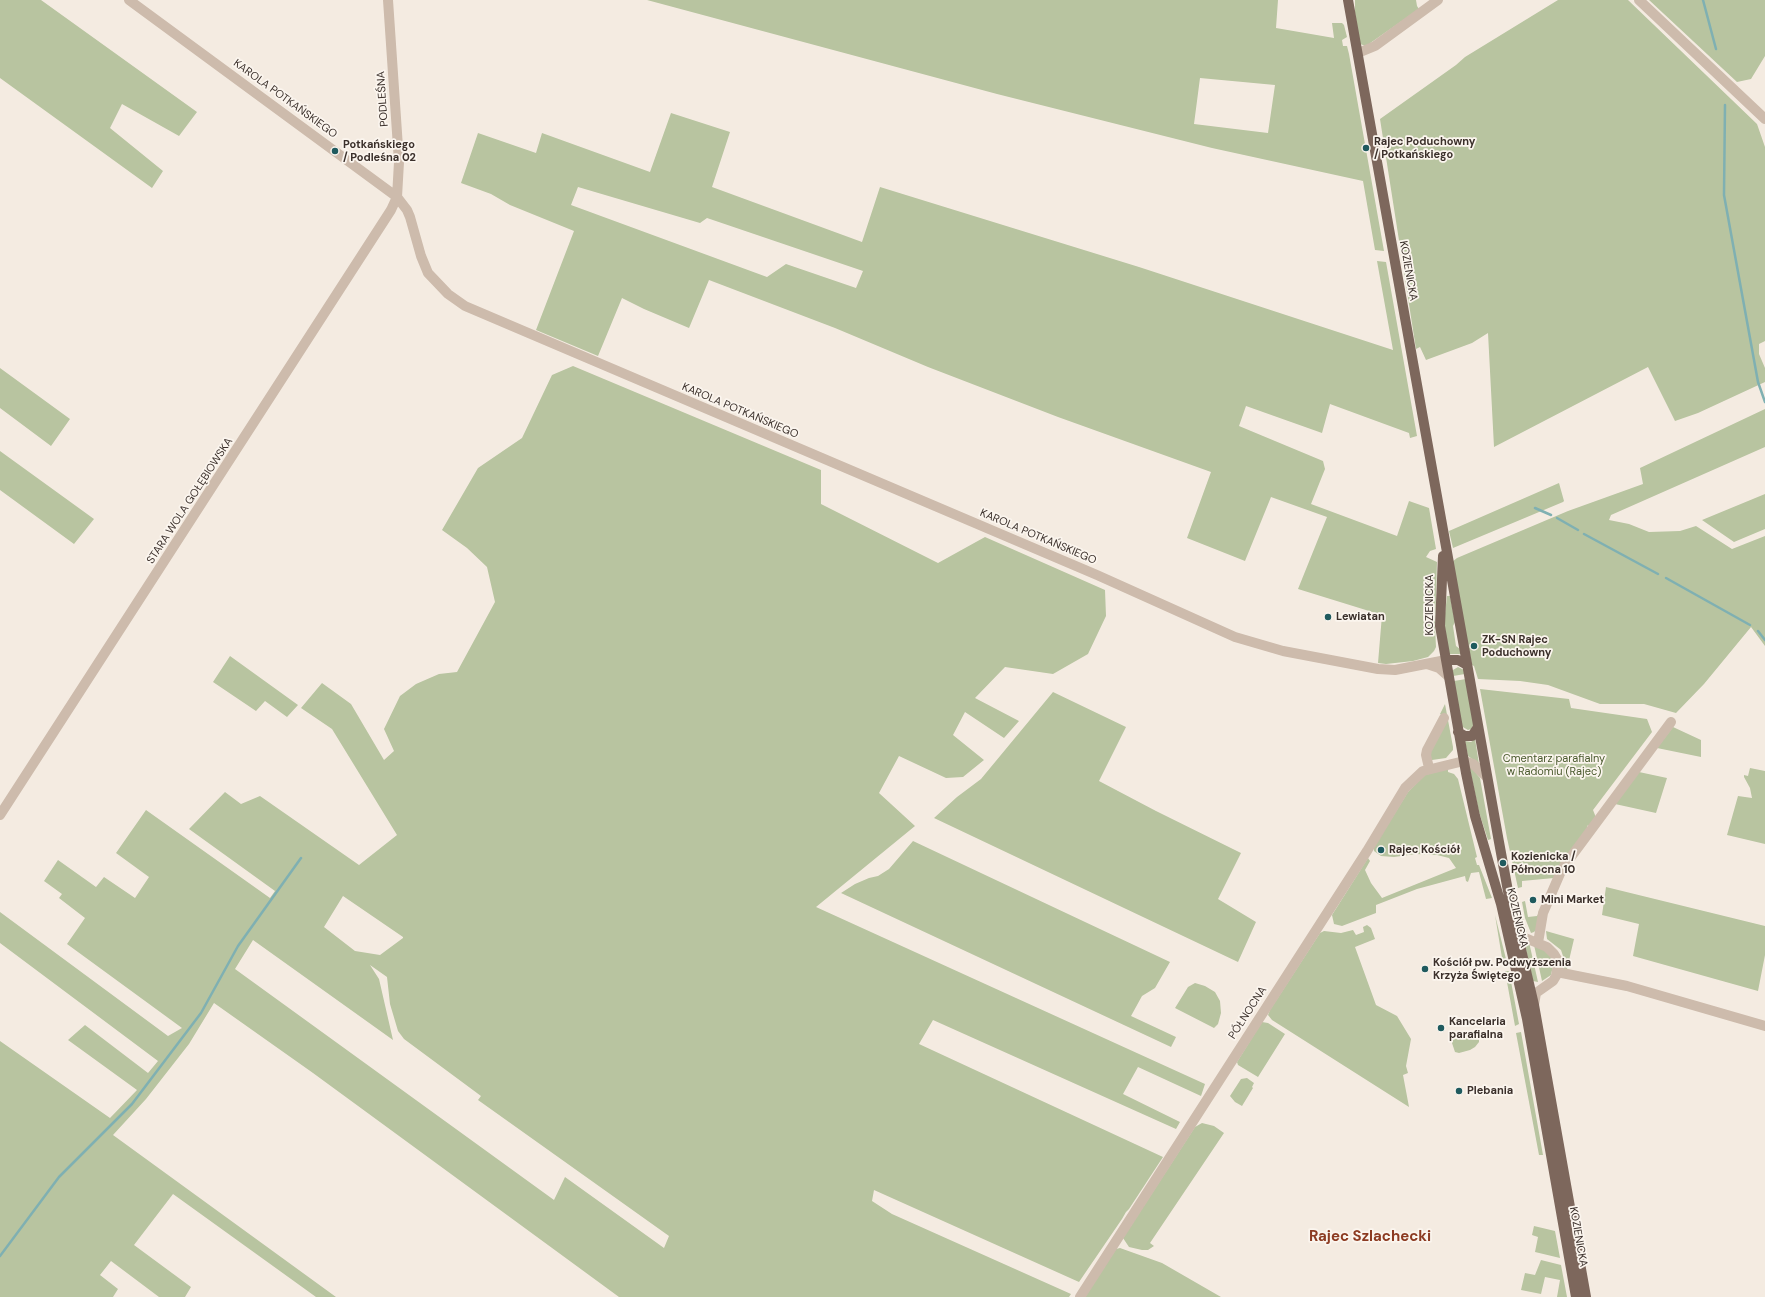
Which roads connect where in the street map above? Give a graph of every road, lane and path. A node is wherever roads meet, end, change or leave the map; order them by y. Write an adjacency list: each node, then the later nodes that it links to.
1 (129, 0): 8 (street, KAROLA POTKAŃSKIEGO)
2 (388, 0): 8 (street, PODLEŚNA)
3 (1348, 0): 6 (main road, KOZIENICKA)
4 (1438, 0): 6 (street)
5 (1639, 0): 7 (street)
6 (1358, 53): 9 (main road, KOZIENICKA)
7 (1765, 119)
8 (397, 197): 12 (street, KAROLA POTKAŃSKIEGO); 24 (street, STARA WOLA GOŁĘBIOWSKA)
9 (1445, 546): 10 (main road, KOZIENICKA); 13 (main road, KOZIENICKA)
10 (1446, 660): 11 (main road); 12 (street, KAROLA POTKAŃSKIEGO); 14 (main road, KOZIENICKA)
11 (1458, 660): 13 (main road); 14 (main road)
12 (1424, 664): 14 (street)
13 (1468, 666): 17 (main road, KOZIENICKA)
14 (1448, 676): 18 (main road, KOZIENICKA)
15 (1444, 718): 21 (street)
16 (1671, 722): 26 (street)
17 (1478, 727): 18 (main road); 23 (main road, KOZIENICKA)
18 (1458, 732): 19 (main road, KOZIENICKA)
19 (1464, 761): 20 (street, PÓŁNOCNA); 22 (main road, KOZIENICKA); 23 (street)
20 (1452, 763): 21 (street, PÓŁNOCNA); 22 (street)
21 (1429, 768): 33 (street, PÓŁNOCNA)
22 (1466, 773): 28 (main road, KOZIENICKA)
23 (1487, 777): 25 (main road, KOZIENICKA)
24 (0, 815)
25 (1518, 935): 26 (street); 29 (main road, KOZIENICKA)
26 (1538, 943): 27 (street)
27 (1557, 972): 30 (street); 32 (street)
28 (1517, 974): 29 (street); 34 (main road, KOZIENICKA)
29 (1530, 985): 30 (street); 31 (main road, KOZIENICKA)
30 (1541, 988): 31 (street)
31 (1534, 1005): 35 (main road, KOZIENICKA)
32 (1765, 1026)
33 (1080, 1297)
34 (1576, 1297)
35 (1586, 1297)

